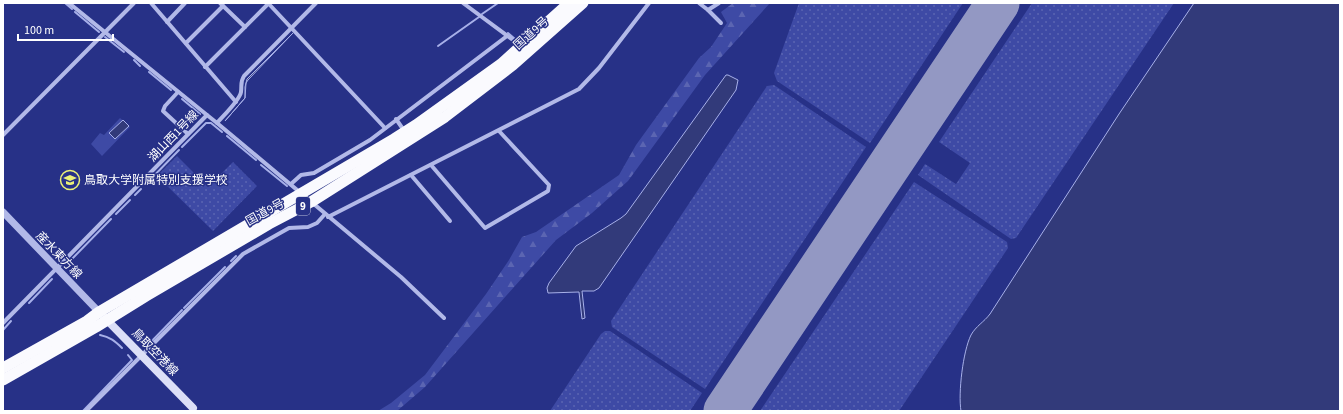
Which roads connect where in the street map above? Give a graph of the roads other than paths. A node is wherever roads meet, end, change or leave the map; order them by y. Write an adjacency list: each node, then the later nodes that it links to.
1 (69, 3): 19 (street)
2 (134, 3): 19 (street)
3 (151, 3): 15 (street)
4 (185, 3): 15 (street)
5 (269, 3): 17 (street); 18 (street)
6 (316, 3): 18 (street, 湖山西1号線)
7 (463, 3): 20 (street)
8 (569, 3): 22 (highway, 国道9号 / 9)
9 (583, 3): 38 (highway, 国道9号 / 9)
10 (650, 3): 30 (street)
11 (699, 3): 14 (street)
12 (718, 3): 14 (street)
13 (221, 4): 17 (street); 21 (street)
14 (708, 10): 16 (street)
15 (167, 22): 21 (street)
16 (721, 22)
17 (245, 27): 23 (street)
18 (292, 28): 25 (street, 湖山西1号線); 29 (street)
19 (104, 32): 24 (street); 33 (street)
20 (507, 36): 22 (street); 27 (street)
21 (186, 44): 23 (street)
22 (522, 47): 31 (highway, 国道9号 / 9)
23 (205, 67): 25 (street)
24 (178, 92): 26 (street); 32 (street)
25 (236, 102): 28 (street, 湖山西1号線)
26 (207, 115): 28 (street, 湖山西1号線); 32 (street, 湖山西1号線)
27 (396, 119): 29 (street); 31 (street)
28 (217, 123): 36 (street)
29 (385, 128): 36 (street)
30 (499, 131): 34 (street); 34 (street)
31 (406, 132): 37 (highway, 国道9号 / 9)
32 (188, 134): 42 (street, 湖山西1号線)
33 (3, 135)
34 (431, 165): 35 (street)
35 (411, 175): 40 (street); 41 (street)
36 (291, 184): 37 (street)
37 (302, 193): 38 (street); 43 (highway, 国道9号 / 9)
38 (311, 202): 40 (street); 43 (highway, 国道9号 / 9)
39 (3, 212): 42 (street, 産水東方線)
40 (326, 215): 44 (street); 46 (street)
41 (450, 221)
42 (57, 269): 43 (street, 産水東方線); 45 (street, 湖山西1号線)
43 (103, 316): 46 (main road, 鳥取空港線); 47 (highway, 国道9号 / 9); 48 (highway, 国道9号 / 9)
44 (444, 318)
45 (3, 323)
46 (141, 356): 49 (main road, 鳥取空港線); 50 (street)
47 (3, 368)
48 (3, 380)
49 (195, 410)
50 (86, 411)

